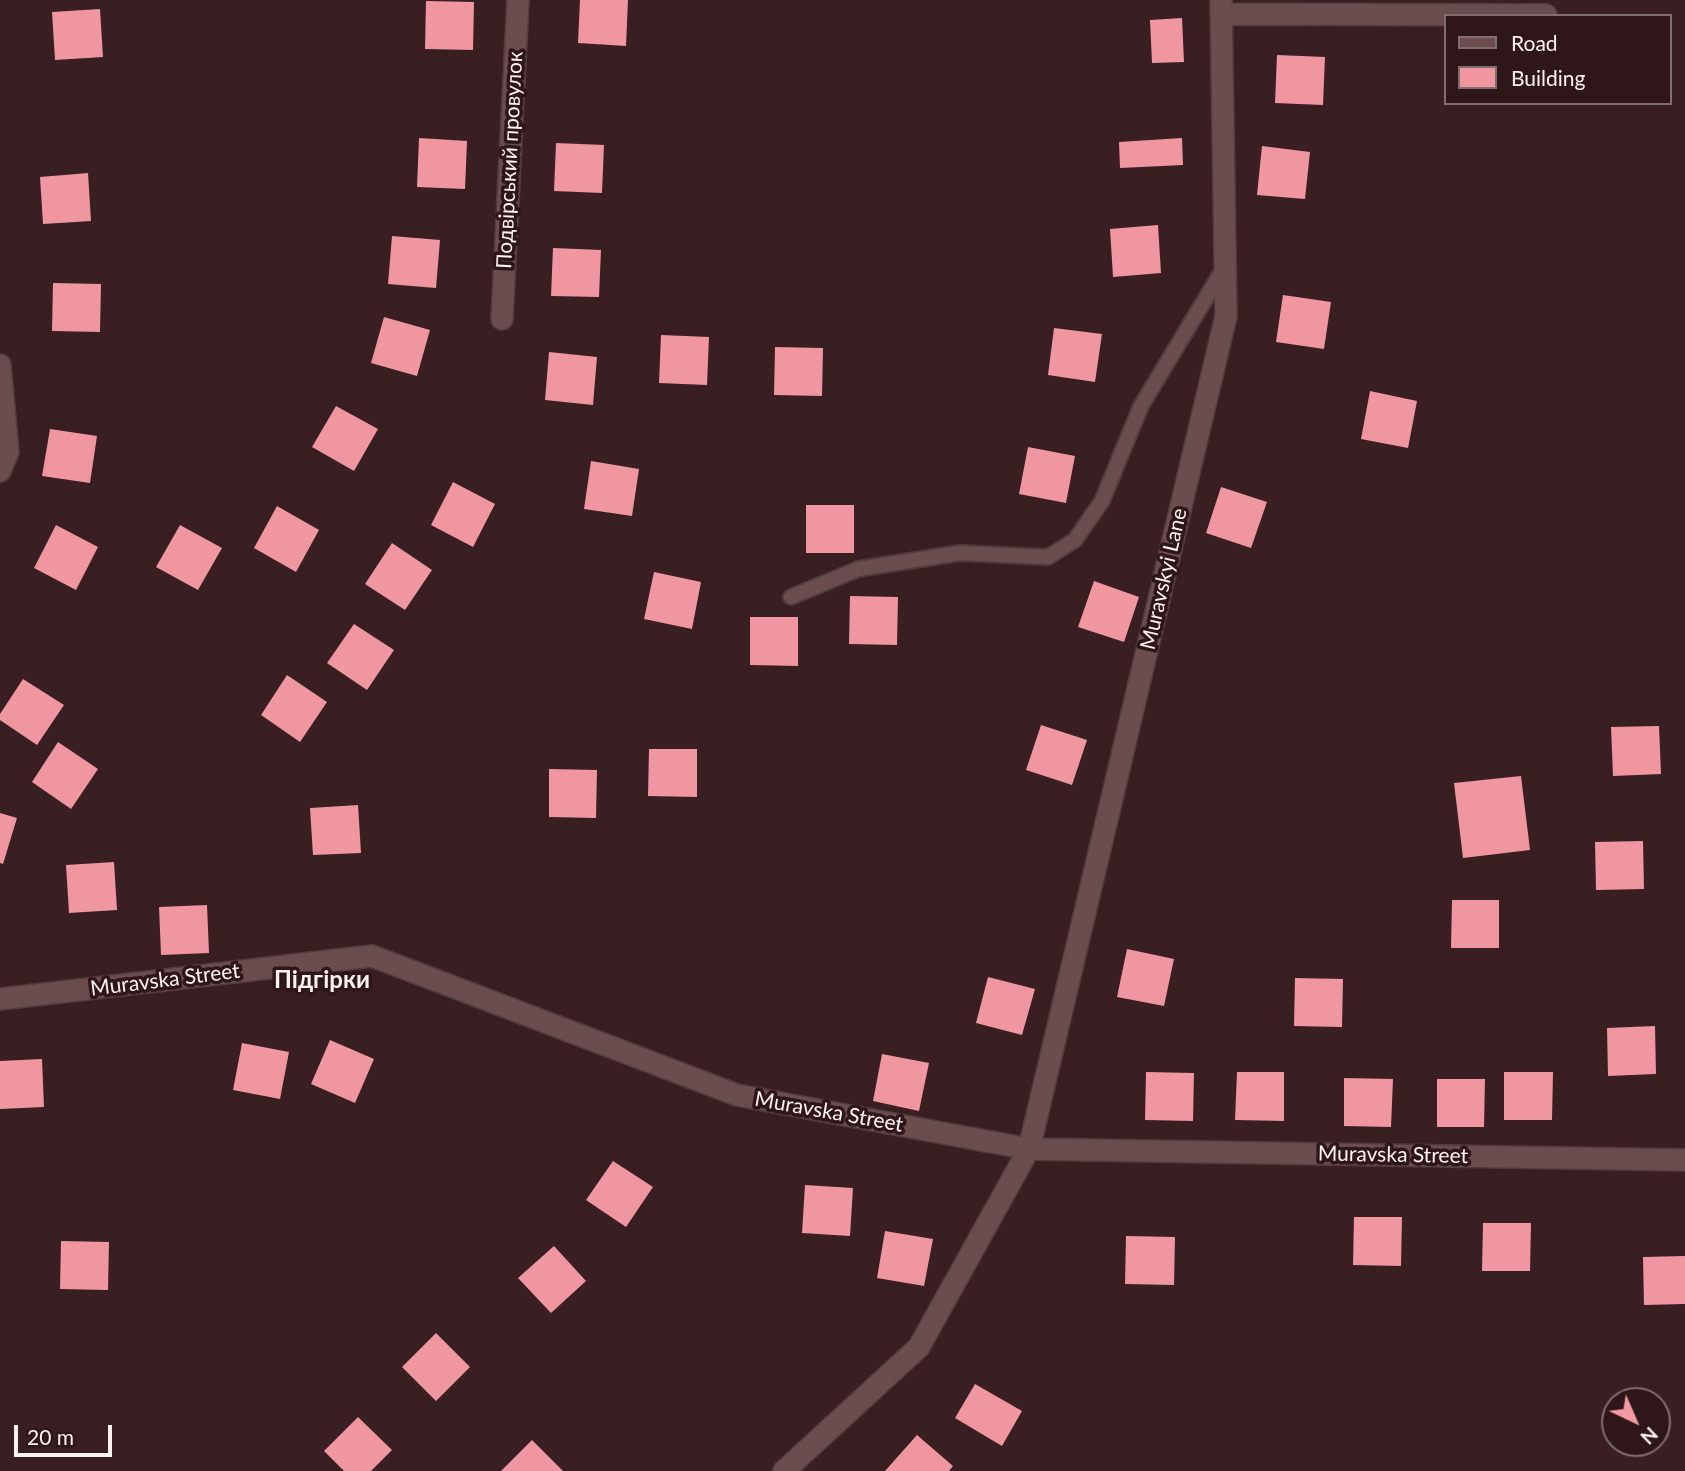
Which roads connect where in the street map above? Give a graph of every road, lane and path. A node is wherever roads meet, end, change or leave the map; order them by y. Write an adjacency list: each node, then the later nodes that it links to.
1 (518, 0): 5 (street, Подвірський провулок)
2 (1221, 7): 3 (street); 4 (street, Muravskyi Lane)
3 (1505, 14)
4 (1225, 267): 8 (lane); 10 (street, Muravskyi Lane)
5 (502, 319)
6 (0, 365): 7 (street)
7 (0, 471)
8 (791, 597)
9 (0, 999): 10 (street, Muravska Street)
10 (1030, 1149): 11 (street, Muravska Street); 12 (street, Muravskyi Lane)
11 (1685, 1160)
12 (784, 1471)

